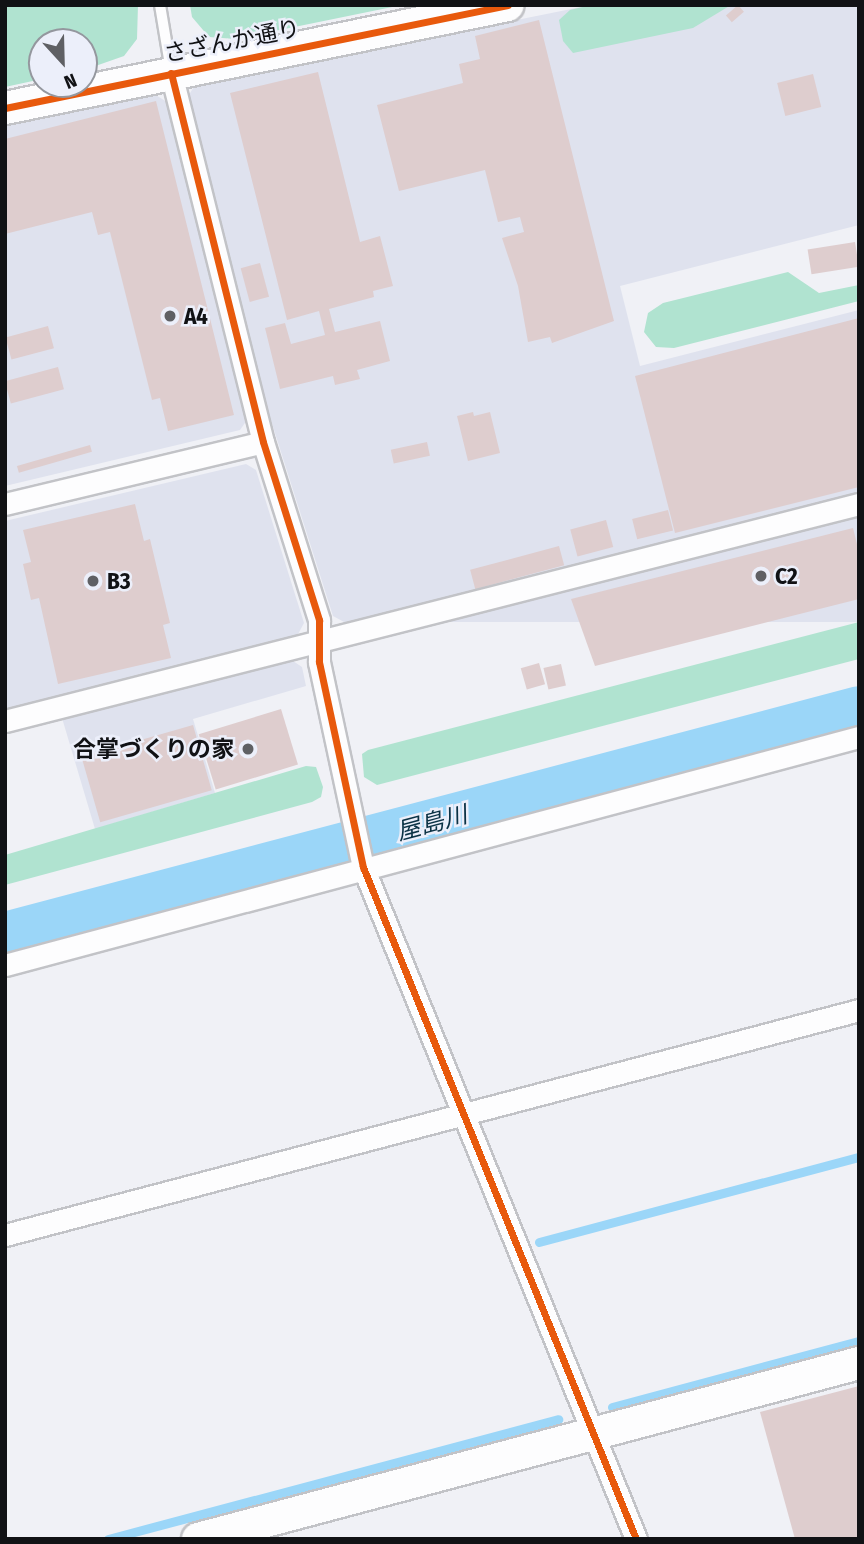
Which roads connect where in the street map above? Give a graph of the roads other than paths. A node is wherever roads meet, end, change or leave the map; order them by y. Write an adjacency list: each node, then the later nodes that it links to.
1 (160, 5): 3 (lane)
2 (508, 5): 3 (street, さざんか通り)
3 (171, 73): 4 (street, さざんか通り); 5 (street)
4 (5, 108)
5 (263, 442): 6 (street); 8 (street)
6 (5, 504)
7 (859, 504): 8 (street)
8 (318, 641): 9 (street); 11 (street)
9 (5, 721)
10 (859, 737): 11 (street)
11 (363, 864): 12 (street); 14 (street)
12 (5, 965)
13 (859, 1010): 14 (street)
14 (464, 1114): 15 (street); 17 (street)
15 (5, 1235)
16 (859, 1363): 17 (street)
17 (593, 1434): 18 (street); 19 (street)
18 (198, 1539)
19 (636, 1539)

